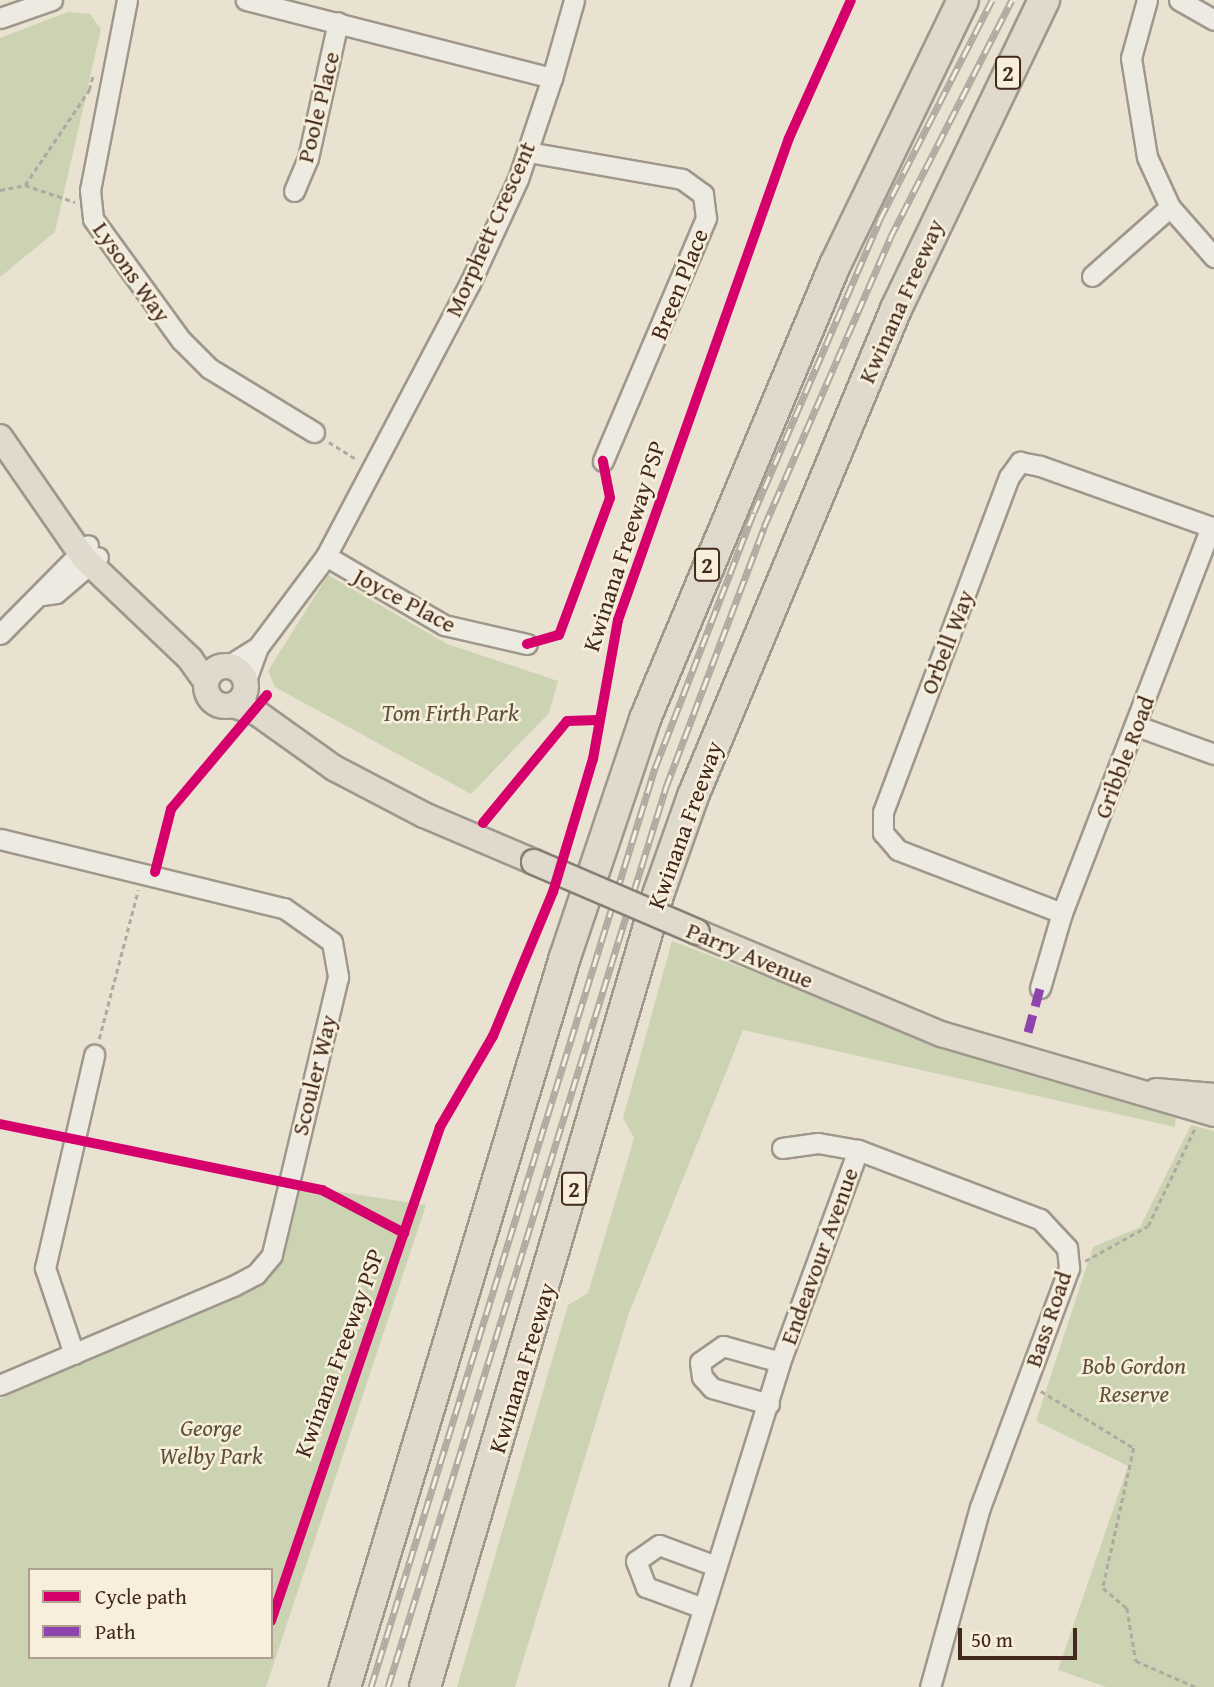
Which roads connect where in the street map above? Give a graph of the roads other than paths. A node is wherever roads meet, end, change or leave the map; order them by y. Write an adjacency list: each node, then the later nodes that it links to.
1 (52, 0): 9 (street)
2 (127, 0): 18 (street, Lysons Way)
3 (246, 0): 11 (street)
4 (574, 0): 12 (street, Morphett Crescent)
5 (963, 0): 42 (highway, 2)
6 (1044, 0): 43 (highway, Kwinana Freeway / 2)
7 (1147, 0): 15 (street)
8 (1179, 0): 10 (street)
9 (4, 11)
10 (1214, 20)
11 (338, 22): 12 (street); 14 (street, Poole Place)
12 (552, 78): 13 (street, Morphett Crescent)
13 (528, 152): 20 (street, Breen Place); 23 (street, Morphett Crescent)
14 (294, 191)
15 (1170, 207): 16 (street); 17 (street)
16 (1214, 257)
17 (1092, 276)
18 (314, 432)
19 (0, 437): 22 (main road)
20 (603, 461)
21 (1212, 527): 27 (street, Gribble Road); 30 (street, Orbell Way)
22 (89, 555): 24 (street); 26 (main road)
23 (326, 556): 25 (street, Joyce Place); 26 (street, Morphett Crescent)
24 (0, 634)
25 (527, 644)
26 (230, 681): 33 (main road, Parry Avenue, bridge)
27 (1137, 726): 28 (street); 30 (street, Gribble Road)
28 (1214, 754)
29 (0, 839): 36 (street, Scouler Way)
30 (1062, 912): 31 (street, Gribble Road)
31 (1040, 988)
32 (94, 1055): 36 (street)
33 (1208, 1107)
34 (782, 1148): 35 (street, Bass Road)
35 (858, 1150): 37 (street, Endeavour Avenue); 45 (street, Bass Road)
36 (74, 1354): 38 (street, Scouler Way)
37 (780, 1362): 39 (street, Endeavour Avenue); 39 (street, Endeavour Avenue)
38 (0, 1385)
39 (769, 1404): 40 (street, Endeavour Avenue)
40 (716, 1566): 41 (street, Endeavour Avenue); 41 (street)
41 (703, 1608): 44 (street, Endeavour Avenue)
42 (345, 1687)
43 (425, 1687)
44 (680, 1687)
45 (930, 1687)

